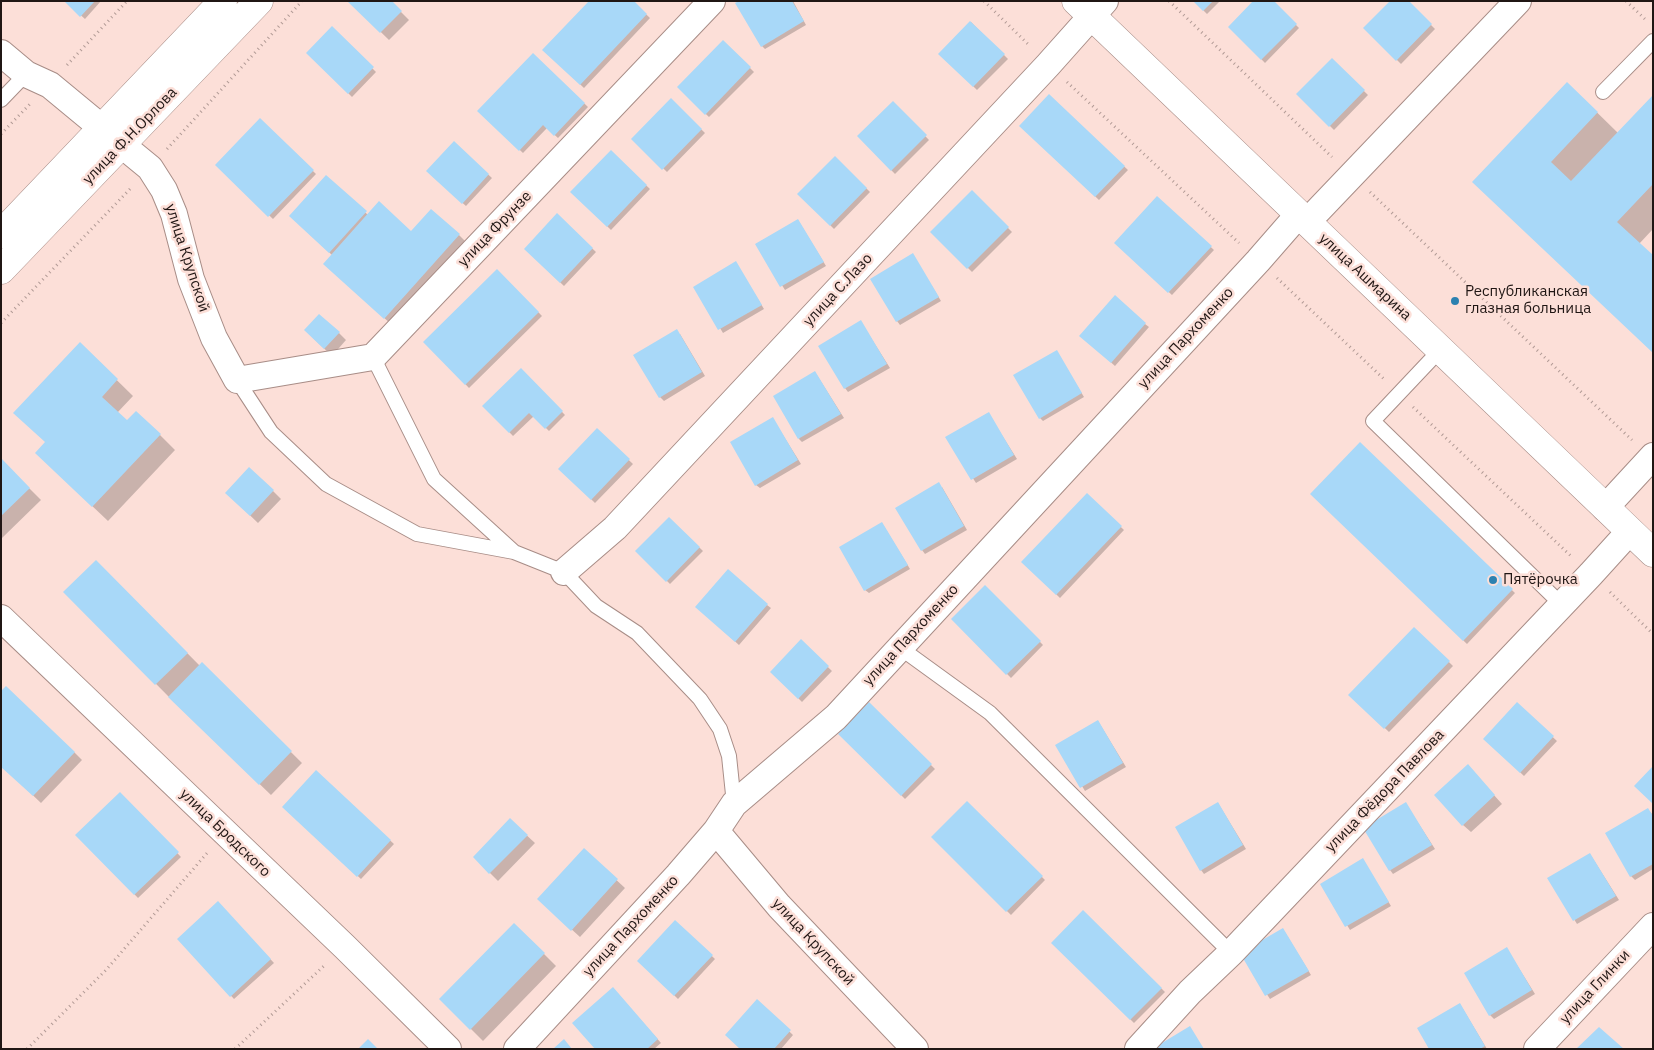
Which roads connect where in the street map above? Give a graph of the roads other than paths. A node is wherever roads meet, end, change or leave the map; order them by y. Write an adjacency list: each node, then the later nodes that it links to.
1 (223, 1): 11 (street, улица Ф.Н.Орлова)
2 (259, 1): 11 (street, улица Ф.Н.Орлова)
3 (712, 1): 16 (street, улица Фрунзе)
4 (1518, 1): 12 (street, улица Пархоменко)
5 (1091, 6): 12 (street, улица Ашмарина); 23 (street, улица С.Лазо)
6 (1653, 41): 9 (lane)
7 (1, 53): 8 (street, улица Крупской)
8 (26, 74): 10 (lane); 11 (street, улица Крупской)
9 (1603, 92)
10 (1, 100)
11 (112, 136): 13 (street, улица Ф.Н.Орлова); 14 (street, улица Ф.Н.Орлова); 17 (street, улица Крупской)
12 (1303, 218): 15 (street, улица Ашмарина); 26 (street, улица Пархоменко)
13 (1, 234)
14 (1, 270)
15 (1441, 350): 19 (street, улица Ашмарина); 24 (lane)
16 (373, 357): 17 (street); 21 (lane)
17 (237, 380): 21 (lane, улица Крупской)
18 (1652, 457): 19 (street)
19 (1605, 508): 20 (street, улица Ашмарина)
20 (1630, 531): 22 (street, улица Ашмарина); 24 (street, улица Фёдора Павлова)
21 (514, 552): 23 (lane, улица Крупской)
22 (1653, 553)
23 (564, 572): 27 (lane, улица Крупской)
24 (1562, 605): 30 (street, улица Фёдора Павлова)
25 (1, 618): 31 (street, улица Бродского)
26 (899, 647): 27 (street, улица Пархоменко); 30 (lane)
27 (734, 804): 28 (street, улица Пархоменко)
28 (716, 831): 32 (street, улица Пархоменко); 33 (street, улица Крупской)
29 (1653, 926): 35 (street, улица Глинки)
30 (1232, 953): 34 (street, улица Фёдора Павлова)
31 (448, 1049)
32 (517, 1049)
33 (915, 1049)
34 (1138, 1049)
35 (1537, 1049)

